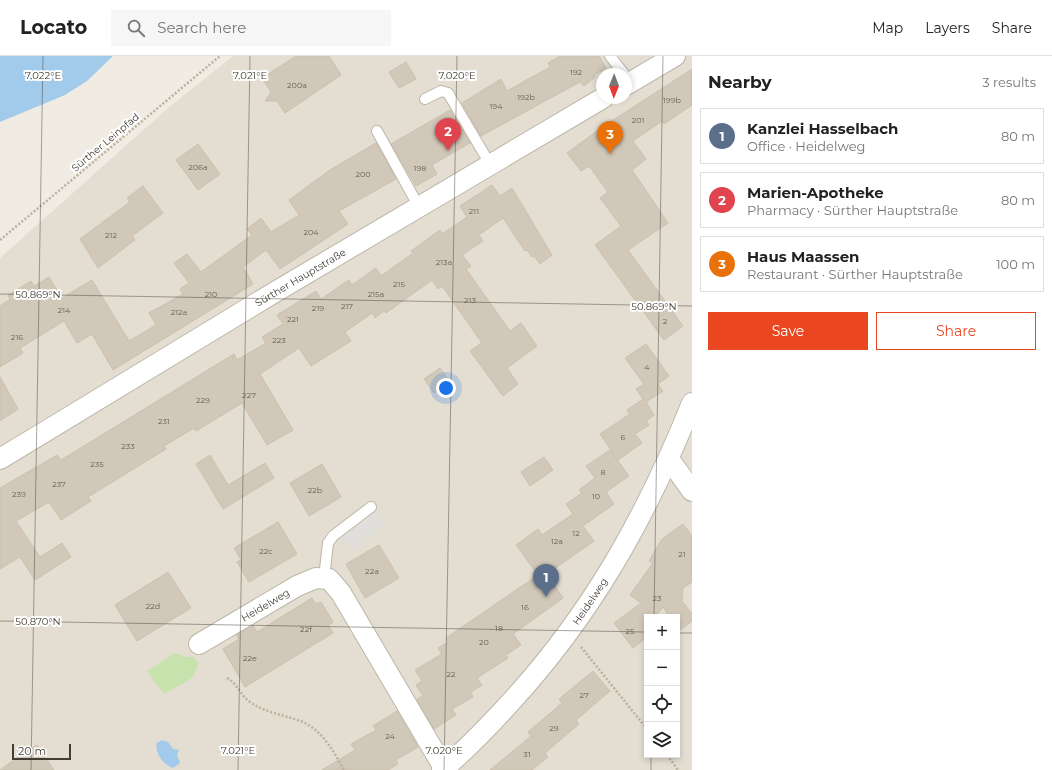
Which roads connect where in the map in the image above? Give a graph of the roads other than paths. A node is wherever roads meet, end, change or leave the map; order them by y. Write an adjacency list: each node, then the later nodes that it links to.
1 (610, 56): 3 (lane)
2 (675, 56): 4 (street)
3 (618, 68)
4 (632, 77)
5 (425, 99): 8 (lane)
6 (596, 102): 8 (street, Sürther Hauptstraße)
7 (377, 131): 9 (lane)
8 (490, 164): 9 (street, Sürther Hauptstraße)
9 (419, 207): 11 (street, Sürther Hauptstraße)
10 (692, 403): 12 (street, Heidelweg)
11 (0, 459)
12 (669, 459): 13 (street); 17 (street, Heidelweg)
13 (692, 491)
14 (371, 507): 15 (lane)
15 (324, 578): 16 (street, Heidelweg); 17 (street, Heidelweg)
16 (199, 644)
17 (443, 769)

